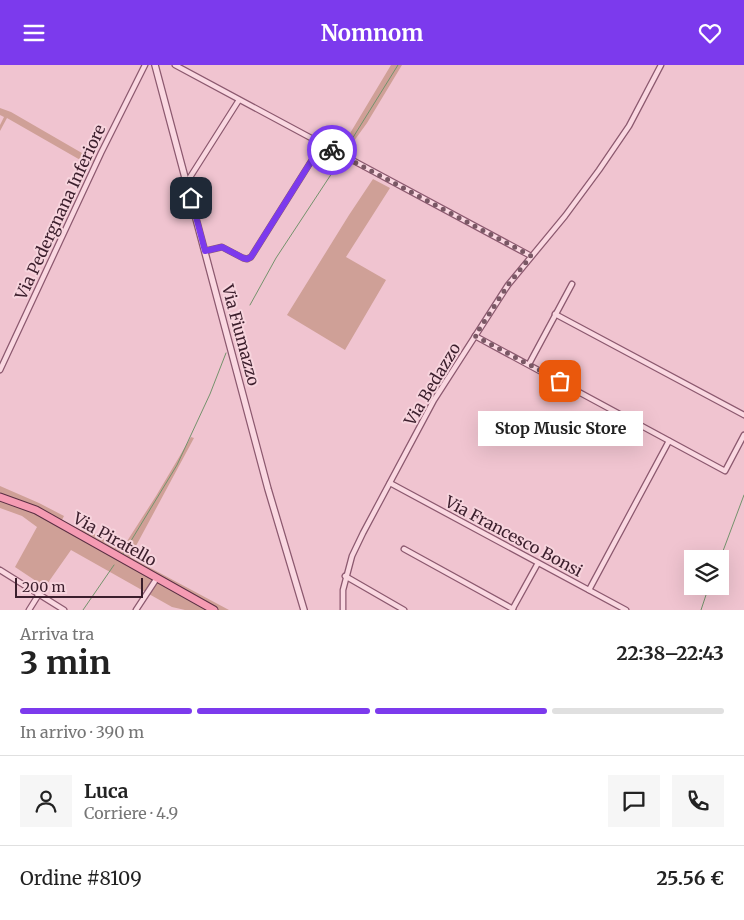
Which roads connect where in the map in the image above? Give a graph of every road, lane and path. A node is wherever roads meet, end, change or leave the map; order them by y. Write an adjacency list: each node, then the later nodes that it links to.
1 (145, 65): 14 (street, Via Pedergnana Inferiore)
2 (155, 65): 7 (street, Via Fiumazzo)
3 (175, 65): 5 (street)
4 (661, 65): 9 (street, Via Bedazzo)
5 (239, 100): 6 (street); 7 (street)
6 (322, 144): 8 (street); 9 (street)
7 (187, 182): 8 (street, Via Fiumazzo)
8 (205, 251): 32 (street, Via Fiumazzo)
9 (531, 256): 12 (street, Via Bedazzo)
10 (572, 284): 11 (street)
11 (555, 314): 13 (street); 15 (street)
12 (475, 336): 13 (street); 18 (street, Via Bedazzo)
13 (529, 364): 17 (street)
14 (0, 371)
15 (744, 415)
16 (744, 435): 17 (street)
17 (670, 441): 25 (street)
18 (390, 483): 21 (street, Via Francesco Bonsi); 23 (street, Via Bedazzo)
19 (0, 497): 24 (main road, Via Piratello)
20 (404, 549): 27 (street)
21 (538, 563): 25 (street, Via Francesco Bonsi); 27 (street)
22 (0, 569): 26 (street)
23 (345, 576): 33 (street, Via Bedazzo); 34 (street)
24 (158, 578): 30 (street); 31 (main road, Via Piratello)
25 (589, 590): 35 (street, Via Francesco Bonsi)
26 (38, 594): 28 (street); 29 (street)
27 (512, 609)
28 (29, 610)
29 (64, 610)
30 (136, 610)
31 (214, 610)
32 (304, 610)
33 (343, 610)
34 (404, 610)
35 (626, 610)

